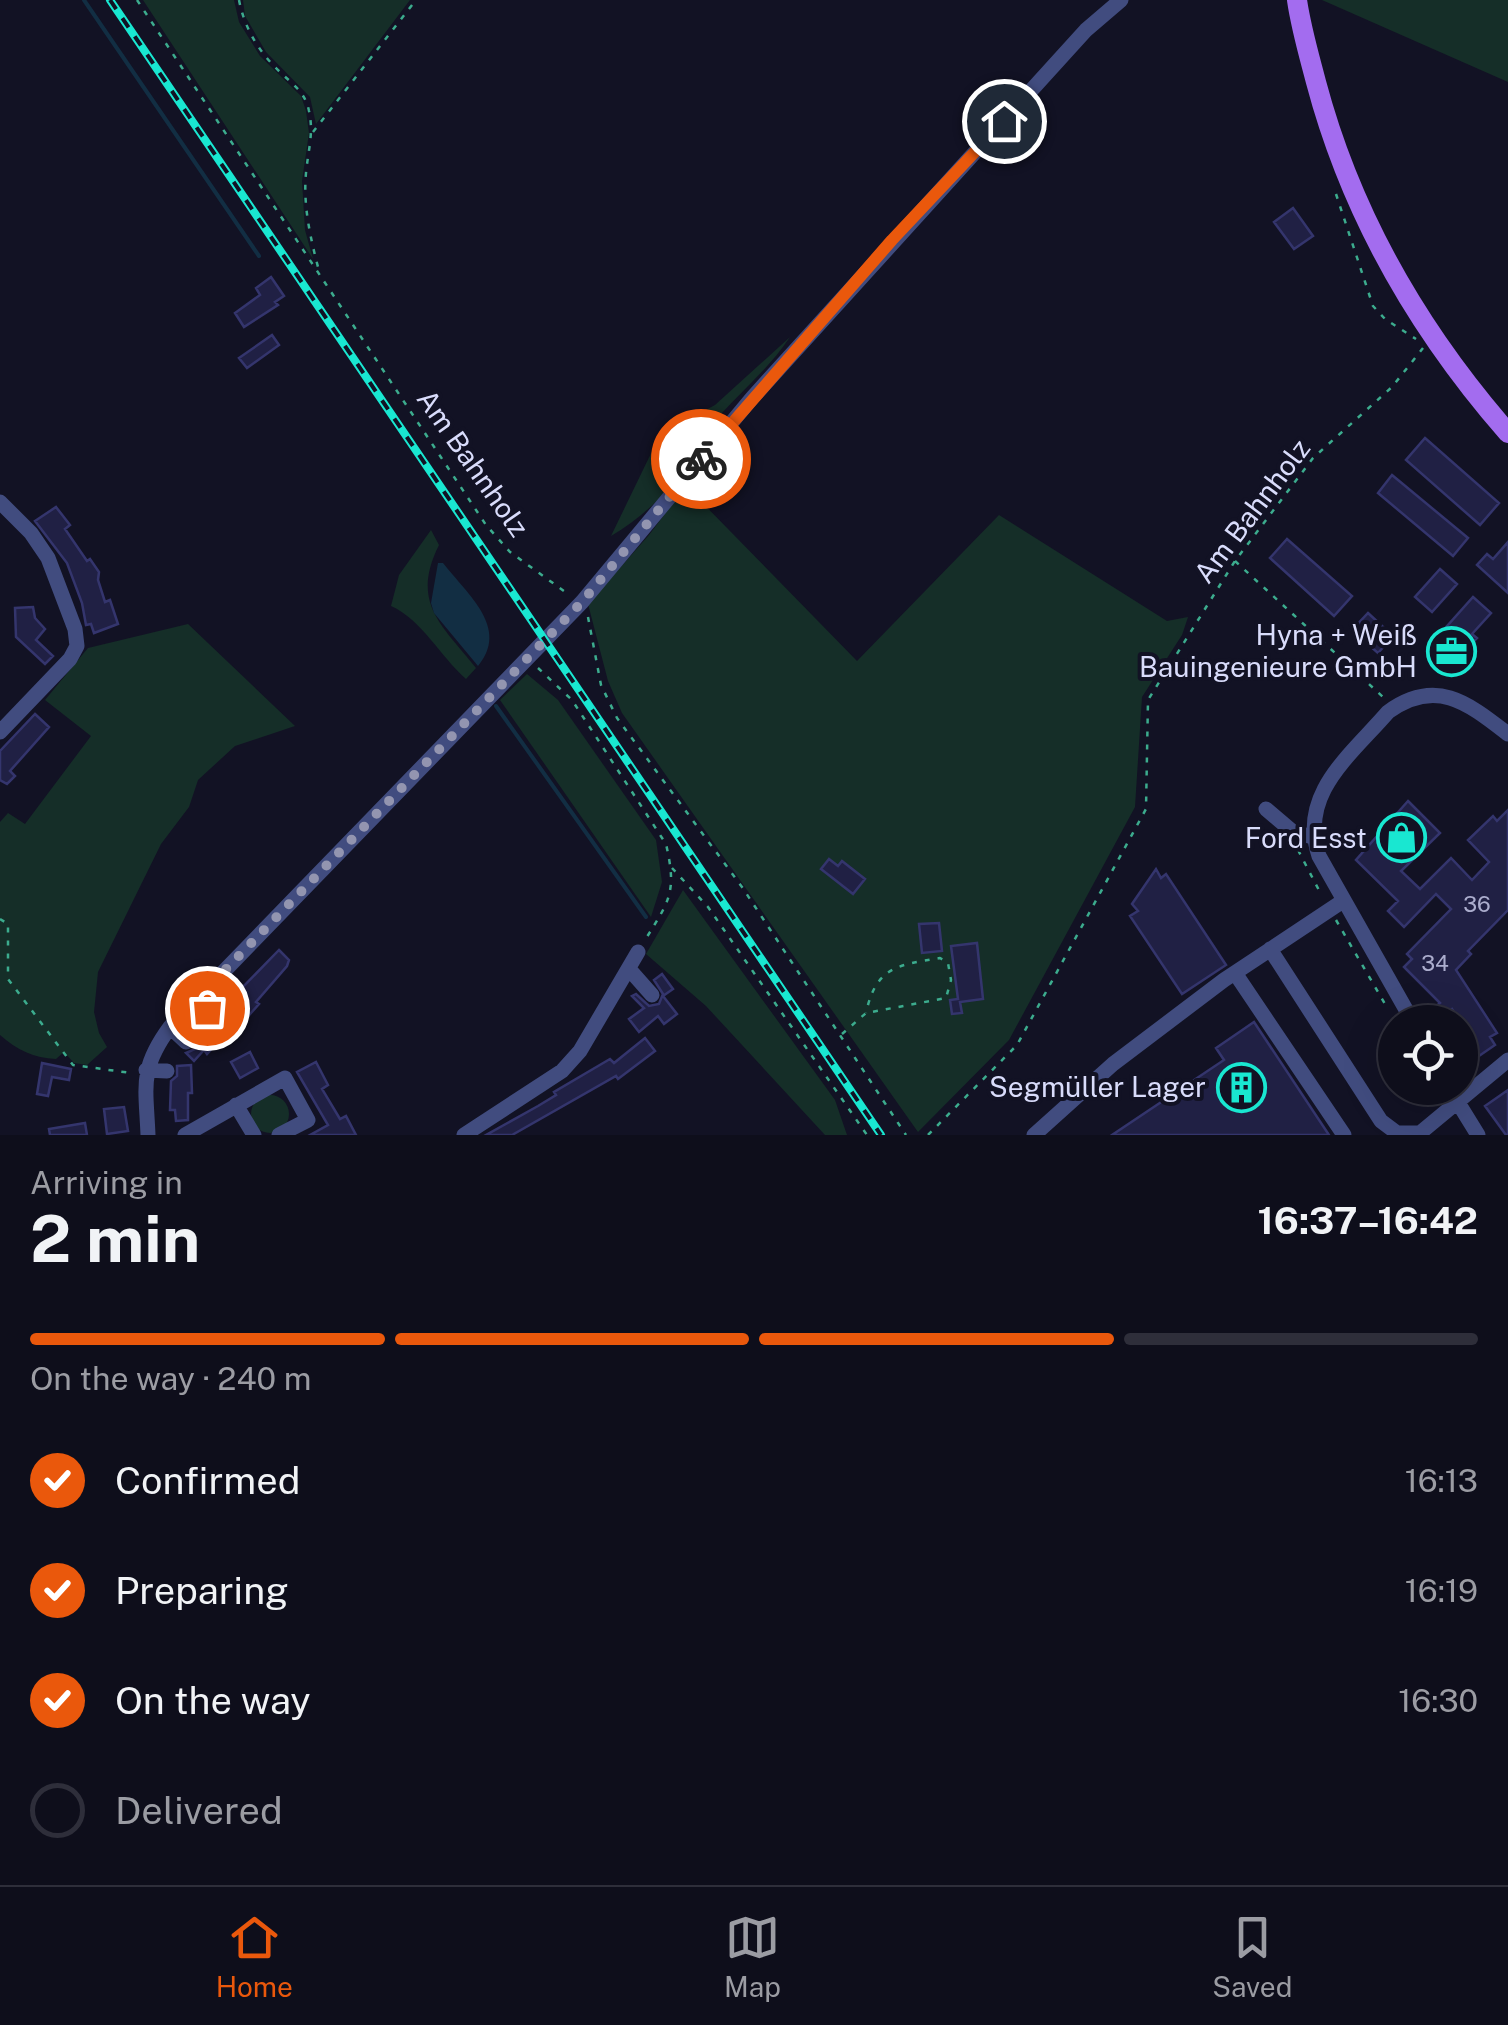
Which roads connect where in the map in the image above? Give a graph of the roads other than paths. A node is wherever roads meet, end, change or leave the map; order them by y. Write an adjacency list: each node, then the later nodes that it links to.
1 (1121, 0): 14 (street)
2 (1297, 0): 3 (main road)
3 (1508, 432)
4 (0, 502): 7 (street)
5 (1366, 707): 6 (street)
6 (1384, 716): 8 (street); 10 (street)
7 (0, 732)
8 (1508, 734)
9 (1266, 809): 10 (street)
10 (1313, 837): 11 (street)
11 (1336, 905): 12 (street); 20 (street)
12 (1270, 949): 16 (street); 29 (street)
13 (638, 952): 15 (street)
14 (228, 967): 17 (street); 19 (street)
15 (629, 969): 18 (street); 35 (street)
16 (1236, 973): 36 (street); 37 (street)
17 (242, 981)
18 (652, 994)
19 (198, 998): 21 (street); 22 (street)
20 (1402, 1005)
21 (211, 1012)
22 (170, 1028): 23 (street); 26 (street)
23 (186, 1042)
24 (1508, 1060): 27 (street)
25 (167, 1071): 26 (street)
26 (142, 1072): 31 (street)
27 (1478, 1086)
28 (236, 1105): 32 (street); 33 (street); 34 (street)
29 (1455, 1105)
30 (1459, 1105): 38 (street)
31 (148, 1135)
32 (186, 1135)
33 (254, 1135)
34 (279, 1135)
35 (464, 1135)
36 (1034, 1135)
37 (1344, 1135)
38 (1478, 1135)

